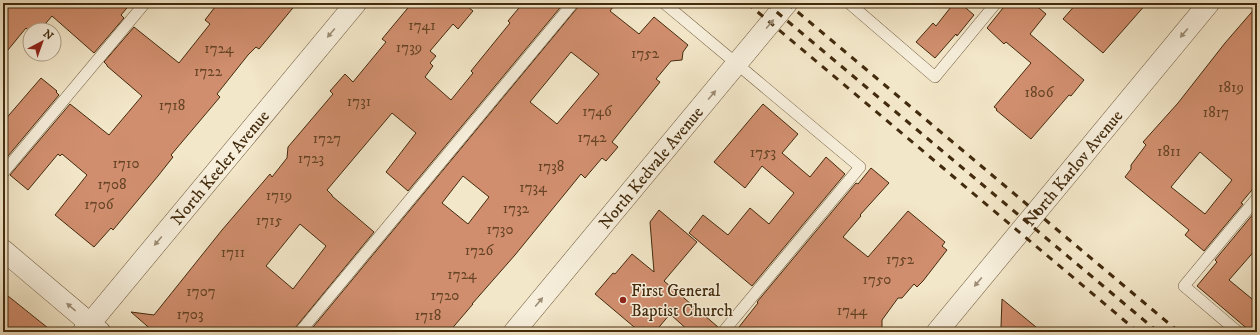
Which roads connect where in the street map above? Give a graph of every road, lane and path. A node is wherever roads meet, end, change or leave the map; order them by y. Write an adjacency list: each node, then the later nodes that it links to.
1 (145, 3): 10 (lane)
2 (356, 3): 13 (street, North Keeler Avenue, one-way to 13)
3 (573, 3): 14 (lane)
4 (664, 3): 9 (lane)
5 (787, 3): 9 (street, North Kedvale Avenue, one-way to 5)
6 (849, 3): 7 (lane)
7 (996, 3)
8 (1209, 3): 17 (street, North Karlov Avenue, one-way to 17)
9 (737, 64): 15 (street, North Kedvale Avenue, one-way to 9); 16 (lane)
10 (3, 173)
11 (1257, 198): 18 (lane)
12 (3, 250): 13 (street, one-way to 12)
13 (91, 329)
14 (300, 332)
15 (514, 332)
16 (723, 332)
17 (937, 332)
18 (1238, 332)

